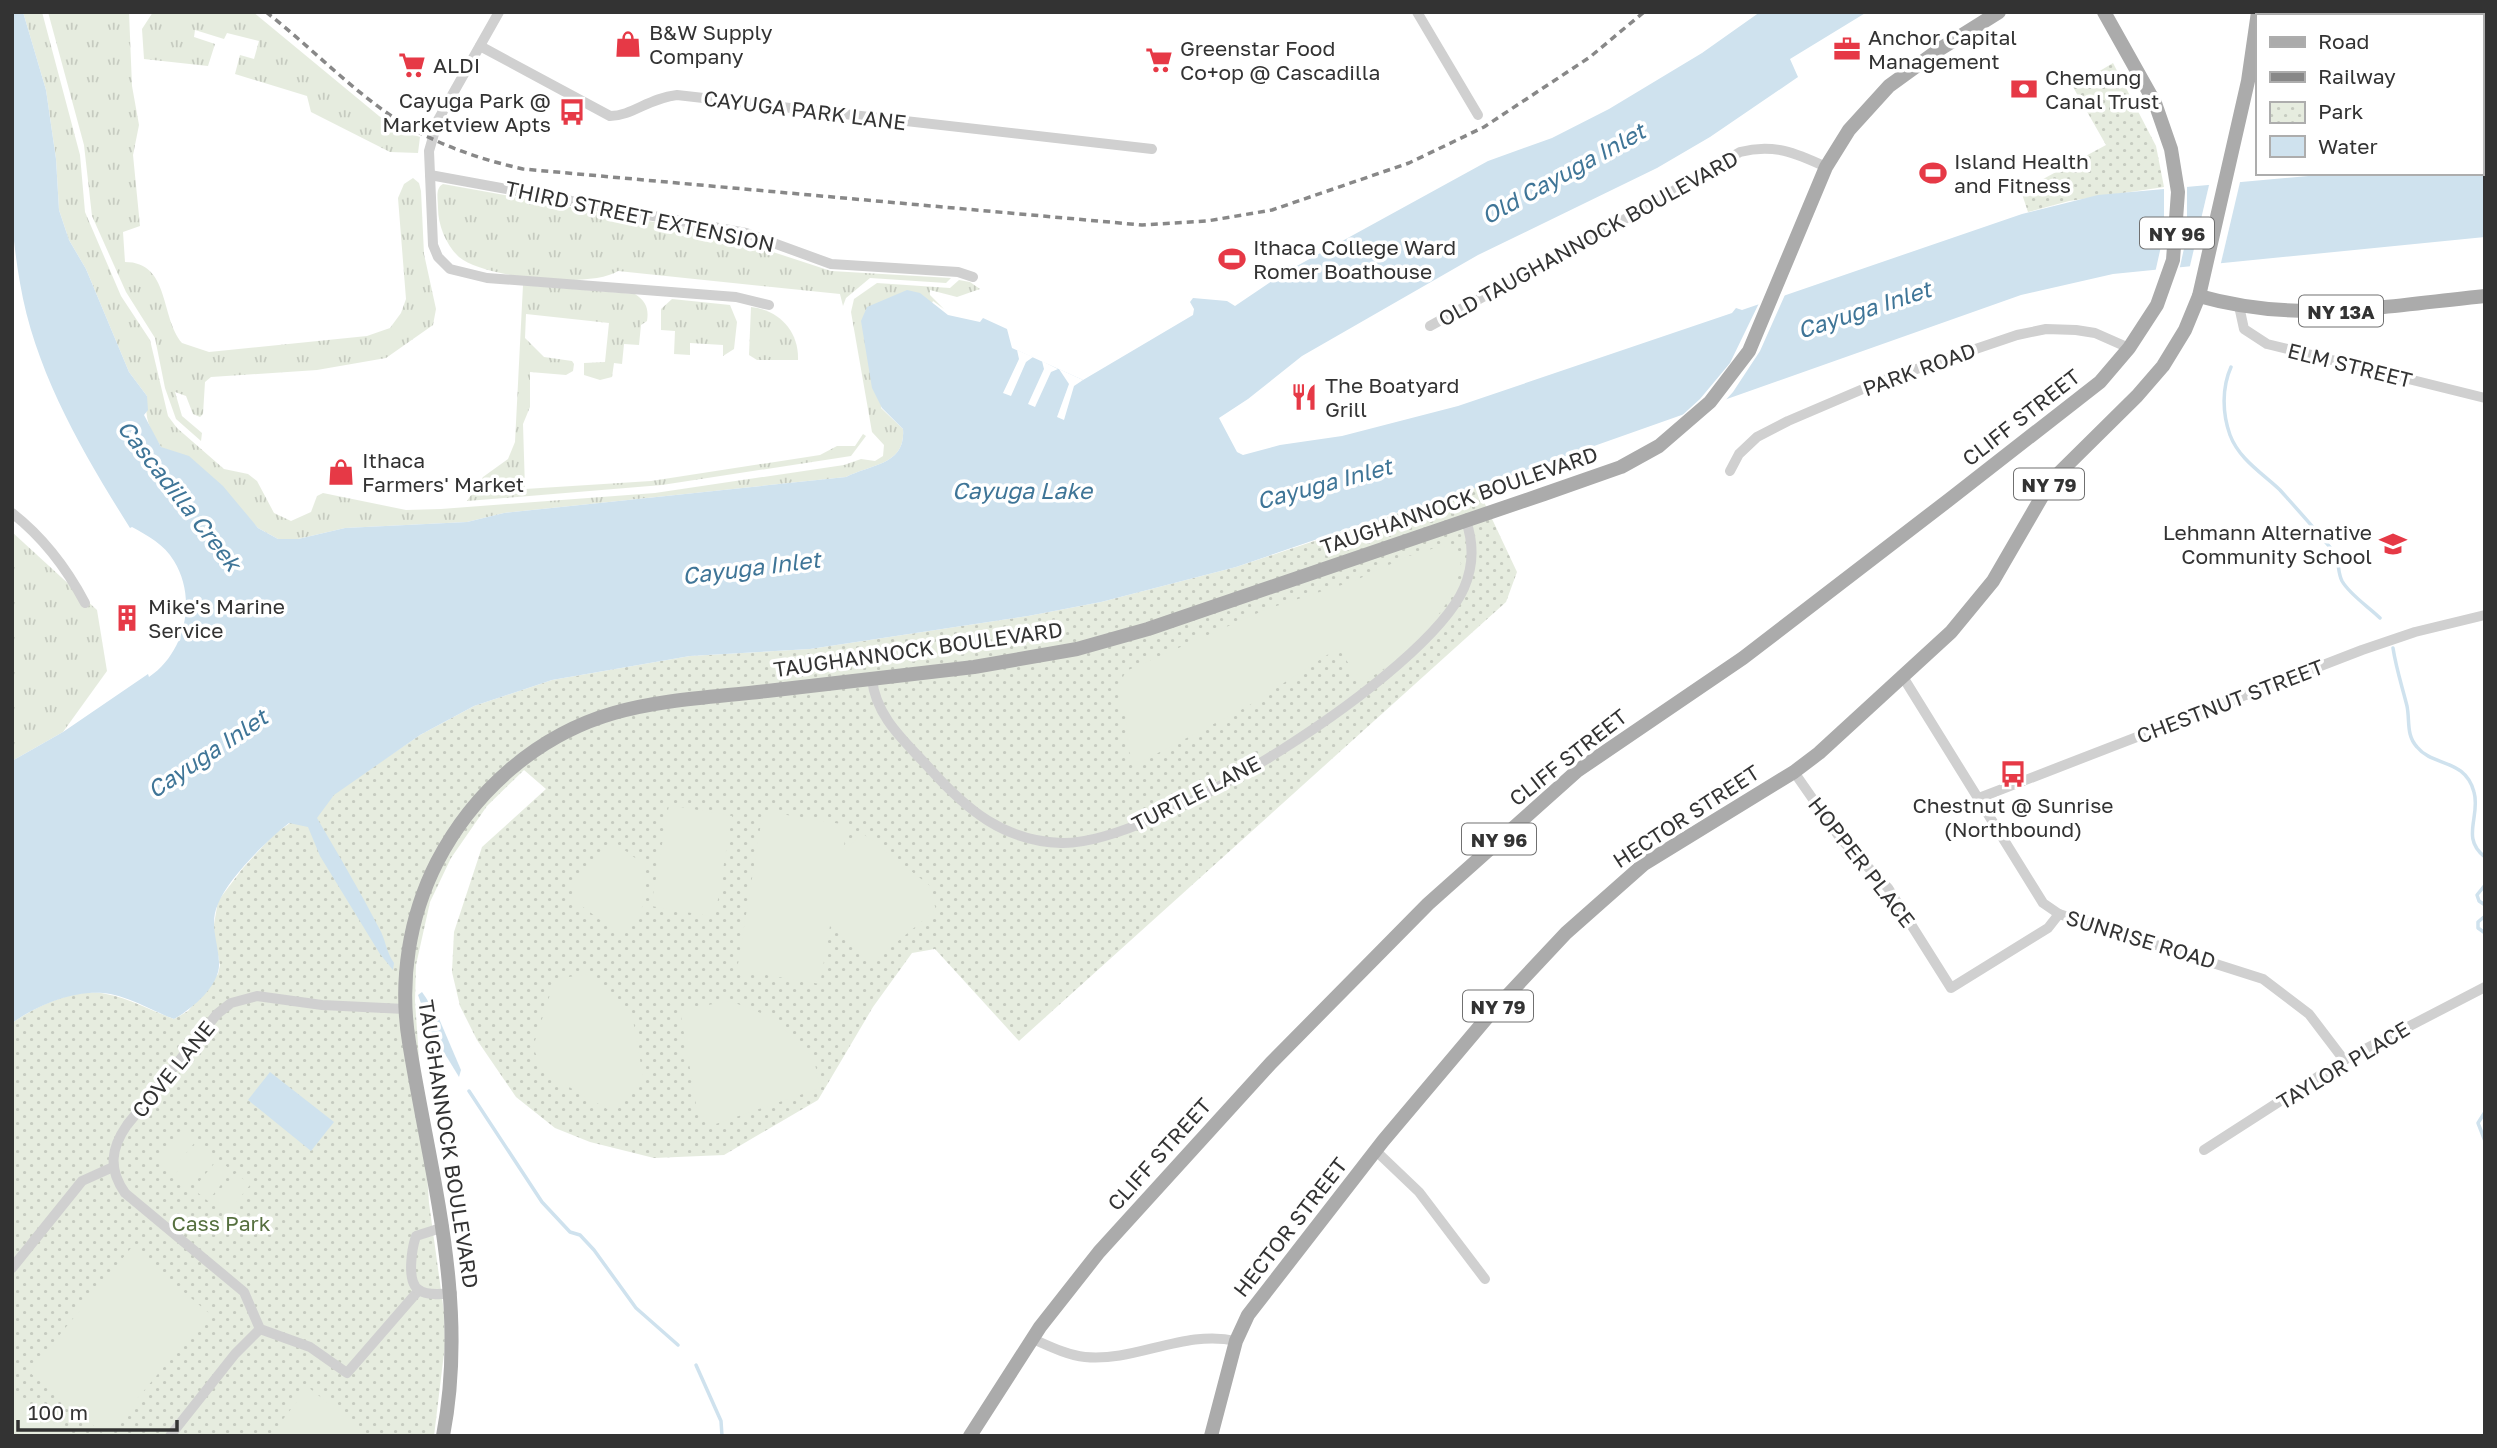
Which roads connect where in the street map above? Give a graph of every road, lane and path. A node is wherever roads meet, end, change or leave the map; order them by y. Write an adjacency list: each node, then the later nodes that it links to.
1 (499, 12): 6 (street)
2 (1417, 12): 7 (street)
3 (1999, 12): 9 (main road, TAUGHANNOCK BOULEVARD)
4 (2104, 12): 17 (main road, NY 96)
5 (2256, 26): 12 (main road, NY 79)
6 (480, 46): 8 (street, CAYUGA PARK LANE); 10 (street)
7 (1478, 115)
8 (1152, 149)
9 (1826, 167): 16 (street, OLD TAUGHANNOCK BOULEVARD); 21 (main road, TAUGHANNOCK BOULEVARD)
10 (430, 175): 11 (street, THIRD STREET EXTENSION); 14 (street)
11 (973, 276)
12 (2199, 296): 15 (main road, NY 13A); 24 (main road, HECTOR STREET / NY 79)
13 (2485, 296): 15 (main road, NY 13A)
14 (769, 305)
15 (2239, 306): 18 (street, ELM STREET)
16 (1430, 326)
17 (2129, 348): 19 (street, PARK ROAD); 41 (main road, CLIFF STREET / NY 96)
18 (2485, 398)
19 (1730, 471)
20 (12, 513): 22 (street)
21 (1466, 521): 25 (main road, TAUGHANNOCK BOULEVARD); 25 (street, TURTLE LANE)
22 (85, 603)
23 (2485, 615): 27 (street, CHESTNUT STREET)
24 (1903, 677): 26 (main road, HECTOR STREET / NY 79); 27 (street, SUNRISE ROAD)
25 (872, 679): 30 (main road, TAUGHANNOCK BOULEVARD)
26 (1794, 772): 28 (street, HOPPER PLACE); 33 (main road, HECTOR STREET / NY 79)
27 (1979, 798): 28 (street, SUNRISE ROAD)
28 (2059, 914): 31 (street, SUNRISE ROAD)
29 (2485, 987): 31 (street, TAYLOR PLACE)
30 (405, 1009): 34 (street, COVE LANE); 35 (main road, TAUGHANNOCK BOULEVARD)
31 (2344, 1060): 32 (street, TAYLOR PLACE)
32 (2204, 1150)
33 (1376, 1151): 37 (street); 42 (main road, HECTOR STREET / NY 79)
34 (113, 1167): 36 (street); 40 (street)
35 (444, 1227): 38 (street); 39 (main road, TAUGHANNOCK BOULEVARD)
36 (12, 1268)
37 (1485, 1279)
38 (419, 1290): 39 (street); 40 (street)
39 (452, 1293): 44 (main road, TAUGHANNOCK BOULEVARD)
40 (260, 1329): 43 (street)
41 (1033, 1339): 42 (street); 45 (main road, CLIFF STREET / NY 96)
42 (1236, 1342): 46 (main road, HECTOR STREET / NY 79)
43 (170, 1436)
44 (443, 1436)
45 (970, 1436)
46 (1211, 1436)

